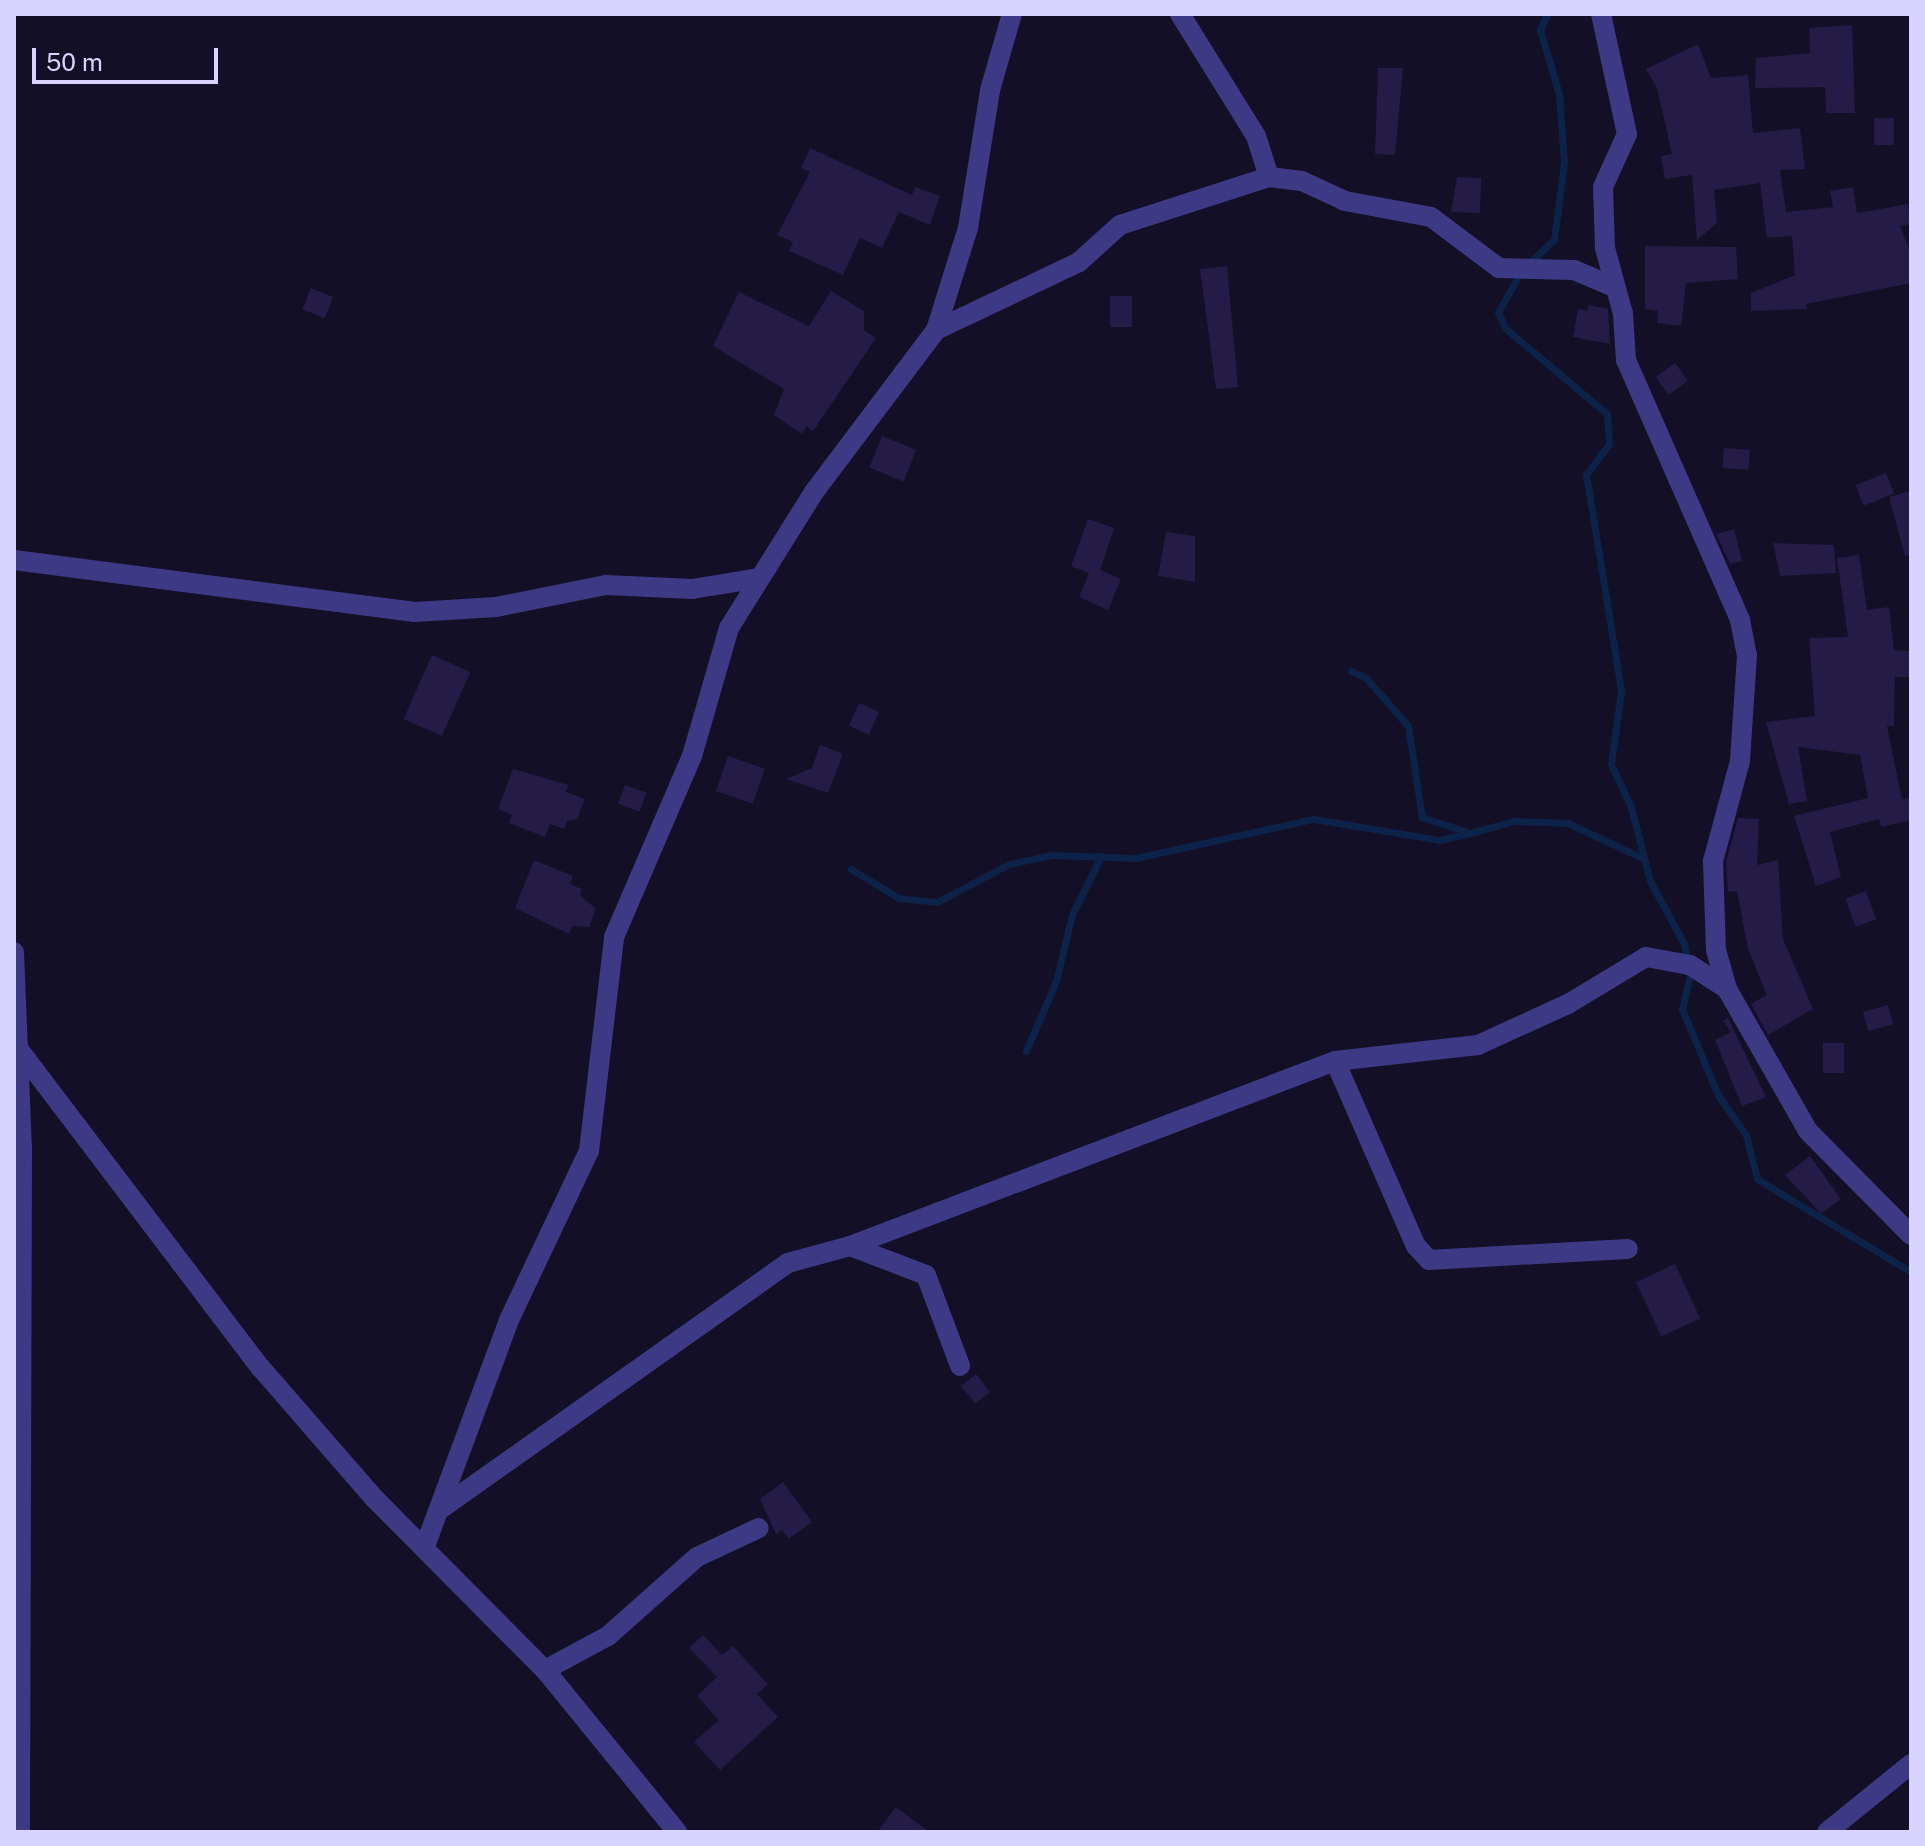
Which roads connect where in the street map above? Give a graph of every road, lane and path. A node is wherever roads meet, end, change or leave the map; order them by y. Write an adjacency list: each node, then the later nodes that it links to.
1 (1012, 14): 6 (street)
2 (1180, 14): 4 (street)
3 (1601, 14): 5 (street)
4 (1269, 177): 5 (street); 6 (street)
5 (1614, 287): 10 (street)
6 (936, 330): 8 (street)
7 (14, 560): 8 (street)
8 (759, 578): 17 (street)
9 (14, 952): 11 (street)
10 (1727, 989): 12 (street); 13 (street)
11 (20, 1051): 19 (street); 22 (street)
12 (1335, 1061): 14 (street); 15 (street)
13 (1911, 1235)
14 (850, 1246): 16 (street); 17 (street)
15 (1628, 1249)
16 (960, 1366)
17 (439, 1510): 19 (street)
18 (759, 1528): 20 (street)
19 (425, 1546): 20 (street)
20 (545, 1670): 23 (street)
21 (1911, 1764): 24 (street)
22 (20, 1832)
23 (677, 1832)
24 (1827, 1832)

